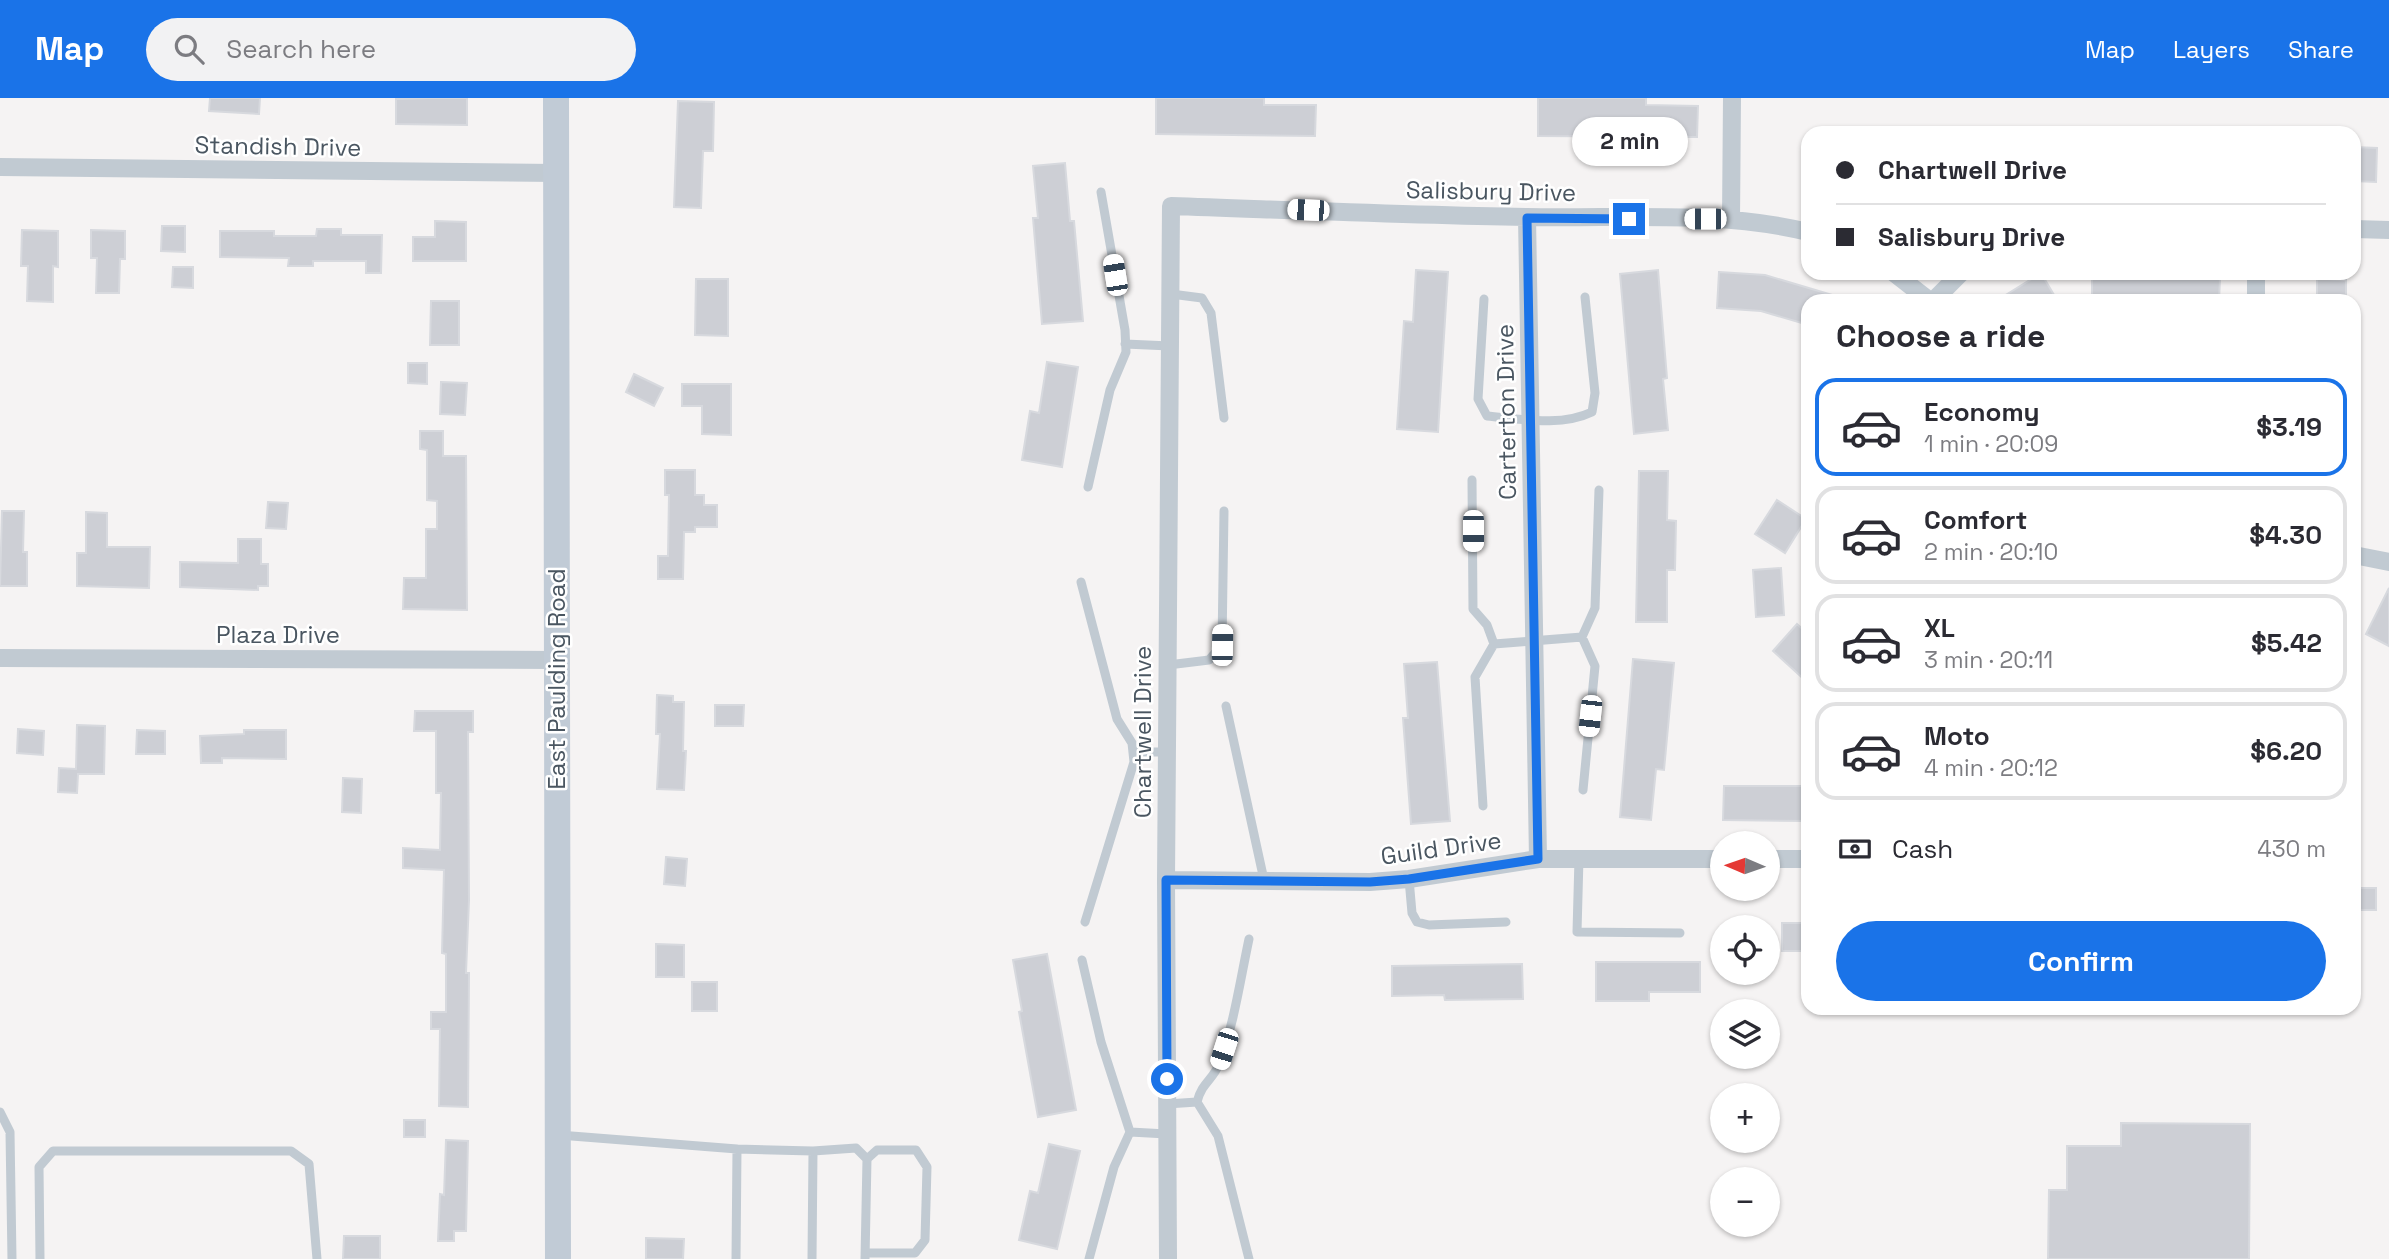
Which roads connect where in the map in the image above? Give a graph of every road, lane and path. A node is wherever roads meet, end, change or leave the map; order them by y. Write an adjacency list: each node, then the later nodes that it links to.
1 (556, 98): 4 (main road, East Paulding Road)
2 (1732, 98): 8 (street)
3 (0, 167): 4 (street, Standish Drive)
4 (556, 173): 34 (main road, East Paulding Road)
5 (1101, 192): 19 (lane)
6 (1171, 206): 7 (street, Salisbury Drive); 14 (street, Chartwell Drive)
7 (1527, 218): 8 (street, Salisbury Drive); 22 (street, Carterton Drive)
8 (1731, 220): 10 (street, Salisbury Drive)
9 (2361, 229): 11 (street)
10 (1801, 230)
11 (2389, 230)
12 (1903, 280): 15 (street)
13 (1954, 280): 16 (street)
14 (1171, 293): 20 (street, Chartwell Drive); 21 (lane)
15 (1922, 294)
16 (1938, 294)
17 (1585, 297): 22 (lane)
18 (1484, 299): 22 (lane)
19 (1125, 344): 20 (lane); 24 (lane)
20 (1170, 346): 35 (street, Chartwell Drive)
21 (1224, 418)
22 (1530, 421): 31 (street, Carterton Drive)
23 (1472, 480): 32 (lane)
24 (1088, 487)
25 (1599, 490): 30 (lane)
26 (1224, 511): 35 (lane)
27 (2361, 556): 28 (street)
28 (2389, 562)
29 (1082, 582): 37 (lane)
30 (1581, 637): 31 (lane); 39 (lane)
31 (1534, 640): 32 (lane); 42 (street, Carterton Drive)
32 (1494, 644): 40 (lane)
33 (0, 657): 34 (street, Plaza Drive)
34 (556, 660): 59 (main road, East Paulding Road)
35 (1168, 665): 38 (street, Chartwell Drive)
36 (1226, 706): 48 (lane)
37 (1133, 752): 38 (lane); 49 (lane)
38 (1167, 752): 47 (street, Chartwell Drive)
39 (1583, 790)
40 (1483, 806)
41 (1579, 858): 42 (street, Guild Drive); 43 (street, Guild Drive); 51 (lane)
42 (1538, 859): 46 (street, Guild Drive)
43 (1710, 859)
44 (1780, 859): 45 (street)
45 (1801, 859)
46 (1409, 879): 48 (street, Guild Drive); 50 (lane)
47 (1166, 880): 48 (street, Guild Drive); 55 (street, Chartwell Drive)
48 (1264, 880)
49 (1085, 922)
50 (1506, 922)
51 (1680, 933)
52 (1248, 939): 54 (lane)
53 (1082, 960): 57 (lane)
54 (1197, 1102): 55 (lane); 72 (lane)
55 (1167, 1104): 58 (street, Chartwell Drive)
56 (0, 1112): 64 (lane)
57 (1130, 1132): 58 (lane); 70 (lane)
58 (1167, 1134): 71 (street, Chartwell Drive)
59 (557, 1135): 60 (lane); 67 (main road, East Paulding Road)
60 (737, 1149): 61 (lane); 68 (lane)
61 (813, 1151): 62 (lane); 69 (lane)
62 (867, 1159): 63 (lane); 63 (lane)
63 (865, 1256)
64 (12, 1259)
65 (40, 1259): 66 (lane)
66 (317, 1259)
67 (558, 1259)
68 (736, 1259)
69 (812, 1259)
70 (1089, 1259)
71 (1168, 1259)
72 (1250, 1259)

